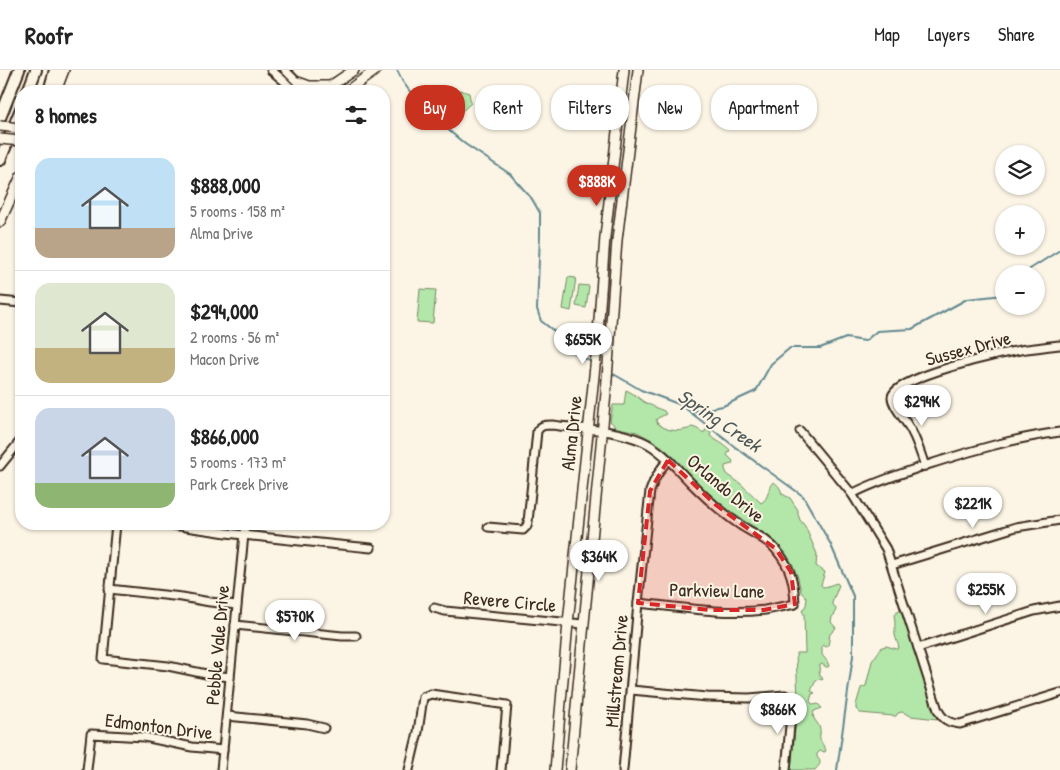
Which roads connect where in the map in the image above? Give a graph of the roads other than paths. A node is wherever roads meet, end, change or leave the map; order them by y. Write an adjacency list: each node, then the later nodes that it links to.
1 (19, 70): 21 (highway)
2 (36, 70): 12 (highway)
3 (55, 70): 13 (highway)
4 (64, 70): 14 (main road)
5 (271, 70): 15 (street)
6 (285, 70): 11 (street)
7 (354, 70): 18 (main road)
8 (624, 70): 20 (main road, Alma Drive)
9 (638, 70): 22 (main road, Alma Drive)
10 (375, 71): 19 (main road)
11 (298, 82): 16 (street); 17 (main road)
12 (30, 85)
13 (51, 85)
14 (58, 85)
15 (288, 85)
16 (301, 85)
17 (307, 85)
18 (333, 85)
19 (355, 85)
20 (622, 85)
21 (0, 118)
22 (631, 122): 33 (main road, Alma Drive)
23 (15, 124): 29 (highway)
24 (0, 126): 25 (main road, bridge)
25 (15, 127)
26 (617, 130): 32 (main road, Alma Drive)
27 (0, 139): 28 (main road, bridge)
28 (15, 140)
29 (0, 160)
30 (15, 189): 31 (main road)
31 (0, 222)
32 (602, 279): 33 (main road); 37 (main road, Alma Drive)
33 (614, 280): 38 (main road, Alma Drive)
34 (1, 300): 35 (street)
35 (15, 301)
36 (1060, 345): 44 (street, Sussex Drive)
37 (588, 430): 38 (street, Orlando Drive); 47 (street, Orlando Drive); 60 (main road, Alma Drive)
38 (602, 431): 42 (street, Orlando Drive); 61 (main road, Alma Drive)
39 (800, 431): 45 (street)
40 (1060, 432): 44 (street)
41 (15, 447): 43 (street)
42 (668, 460): 55 (street, Millstream Drive); 56 (street, Orlando Drive)
43 (0, 466)
44 (925, 466): 45 (street)
45 (852, 494): 53 (street)
46 (1060, 520): 53 (street)
47 (488, 527)
48 (115, 530): 54 (street)
49 (208, 530): 51 (street)
50 (244, 530): 51 (street, Pebble Vale Drive)
51 (244, 536): 52 (street); 57 (street, Pebble Vale Drive)
52 (371, 548)
53 (892, 565): 64 (street)
54 (109, 589): 57 (street); 65 (street)
55 (638, 603): 56 (street, Parkview Lane); 66 (street, Millstream Drive)
56 (795, 604)
57 (237, 605): 62 (street, Pebble Vale Drive)
58 (1060, 606): 64 (street)
59 (434, 608): 60 (street, Revere Circle)
60 (568, 623): 61 (street, Revere Circle); 75 (main road, Alma Drive)
61 (583, 624): 76 (main road, Alma Drive)
62 (235, 625): 63 (street); 65 (street, Pebble Vale Drive)
63 (356, 636)
64 (918, 648): 67 (street)
65 (230, 677): 68 (street, Pebble Vale Drive)
66 (631, 690): 77 (street, Millstream Drive); 78 (street)
67 (1060, 693)
68 (227, 716): 69 (street); 70 (street, Pebble Vale Drive)
69 (324, 728)
70 (223, 750): 71 (street, Edmonton Drive); 72 (street, Pebble Vale Drive)
71 (87, 770)
72 (221, 770)
73 (409, 770): 74 (street)
74 (501, 770)
75 (555, 770)
76 (570, 770)
77 (623, 770)
78 (786, 770)

